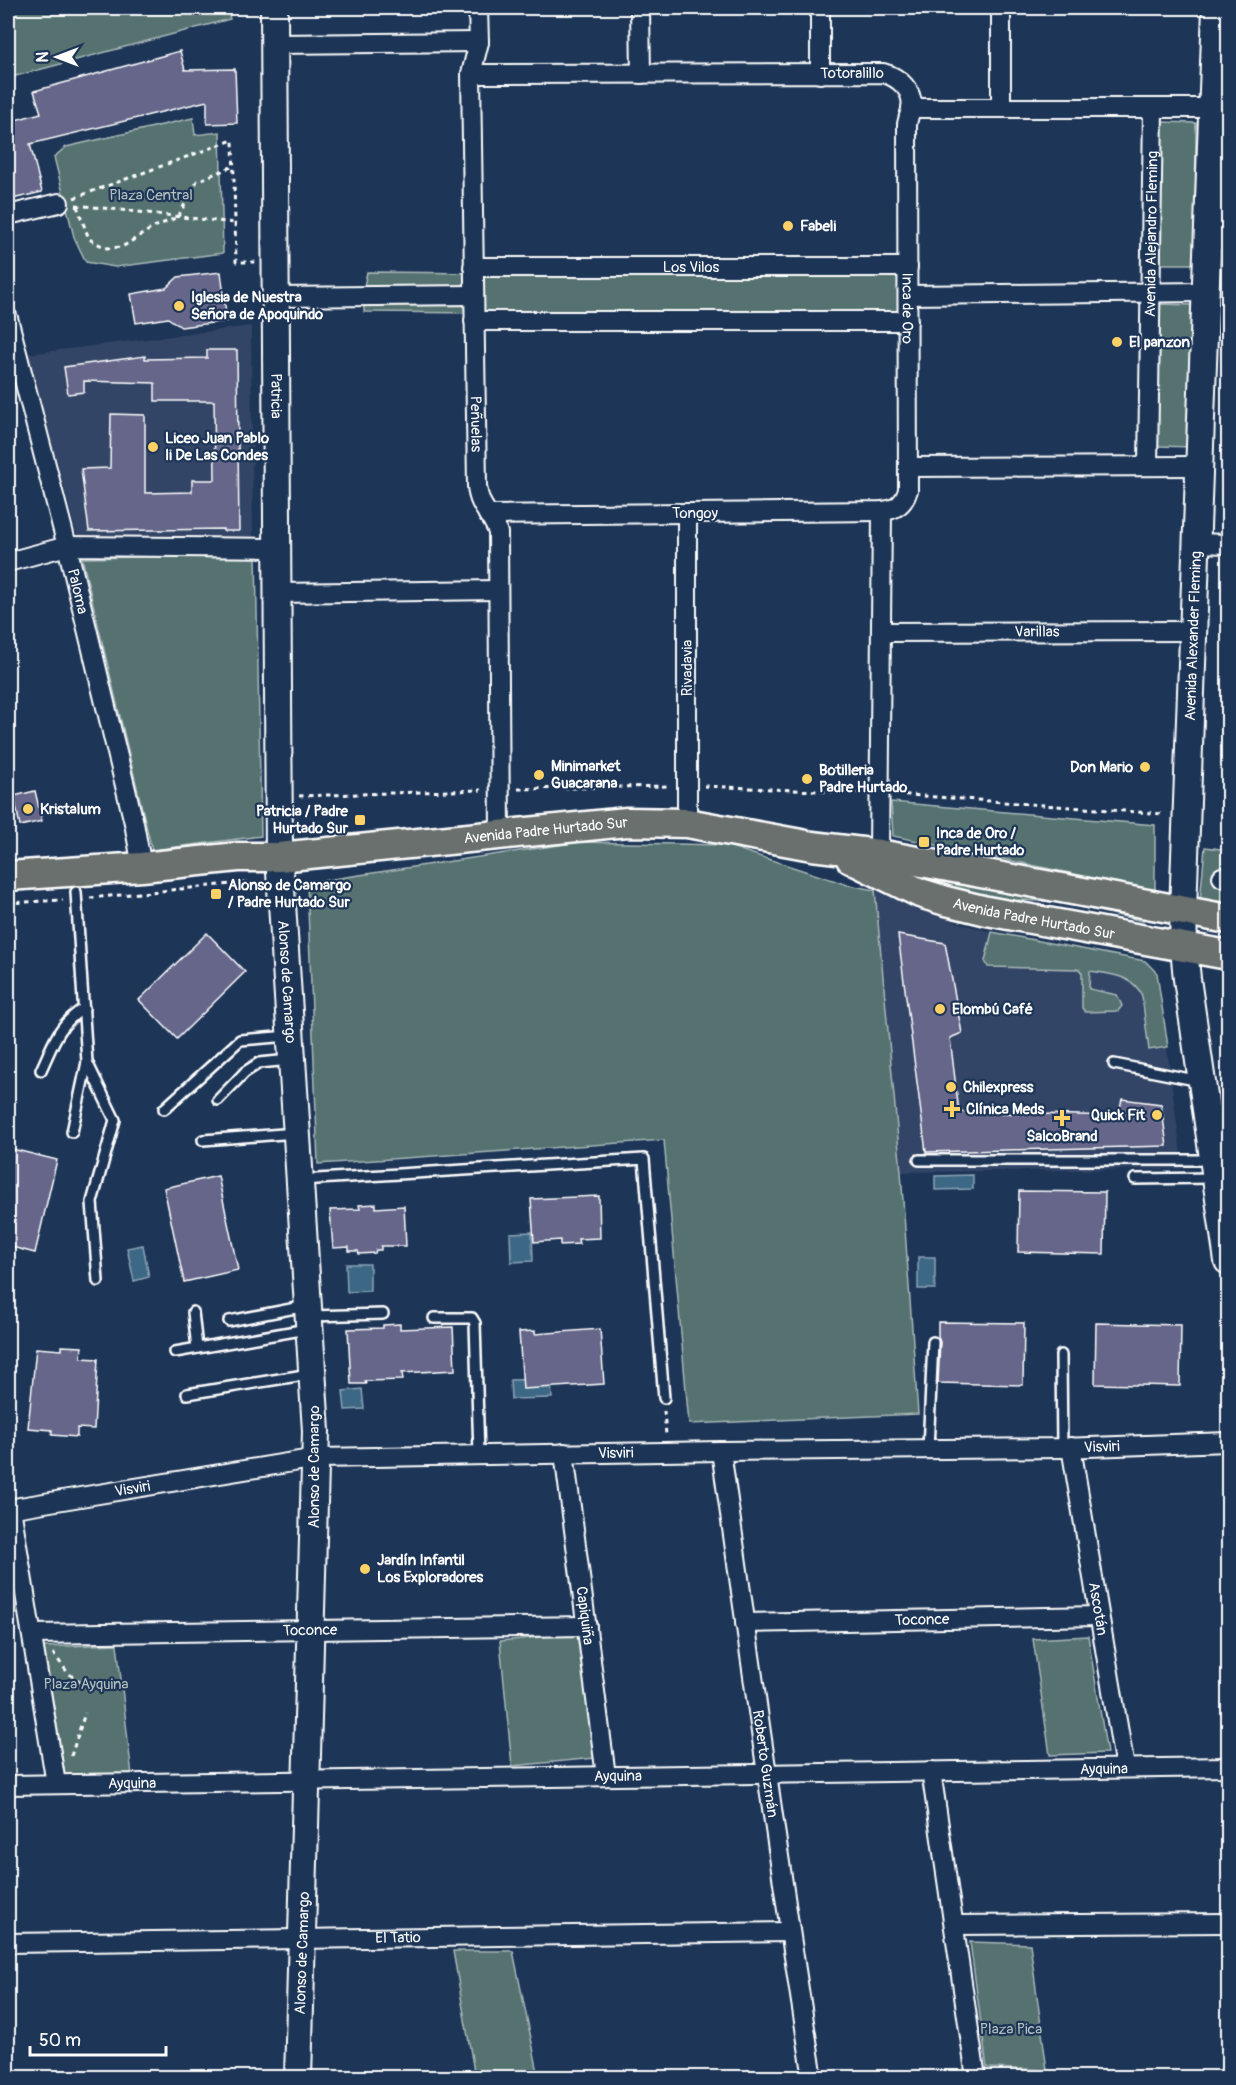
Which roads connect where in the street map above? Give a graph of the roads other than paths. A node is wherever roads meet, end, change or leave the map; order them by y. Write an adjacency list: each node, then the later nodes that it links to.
1 (274, 8): 8 (street, Patricia)
2 (478, 8): 7 (street, Peñuelas)
3 (640, 8): 10 (street)
4 (820, 8): 11 (street)
5 (1001, 8): 13 (street)
6 (1216, 8): 15 (street, Avenida Alexander Fleming)
7 (479, 42): 8 (street); 9 (street, Peñuelas)
8 (274, 44): 25 (street, Patricia)
9 (471, 74): 10 (street, Totoralillo); 19 (street, Peñuelas)
10 (641, 74): 11 (street, Totoralillo)
11 (820, 74): 12 (street, Totoralillo)
12 (911, 108): 13 (street); 20 (street, Inca de Oro)
13 (1001, 108): 14 (street)
14 (1153, 108): 15 (street); 22 (street, Avenida Alejandro Fleming)
15 (1212, 108): 18 (street, Avenida Alexander Fleming)
16 (68, 204): 17 (street)
17 (8, 215)
18 (1218, 239): 21 (street, Avenida Alexander Fleming)
19 (473, 267): 20 (street, Los Vilos); 23 (street, Peñuelas)
20 (908, 267): 24 (street, Inca de Oro)
21 (1206, 292): 22 (street); 30 (street, Avenida Alexander Fleming)
22 (1151, 293): 24 (street); 29 (street, Avenida Alejandro Fleming)
23 (474, 295): 25 (street); 27 (street, Peñuelas)
24 (908, 295): 28 (street, Inca de Oro)
25 (276, 297): 39 (street, Patricia)
26 (8, 318): 38 (street, Paloma)
27 (474, 321): 28 (street); 35 (street, Peñuelas)
28 (908, 321): 31 (street, Inca de Oro)
29 (1148, 466): 30 (street); 31 (street)
30 (1200, 466): 36 (street, Avenida Alexander Fleming)
31 (908, 467): 32 (street, Inca de Oro)
32 (900, 505): 33 (street, Tongoy)
33 (882, 512): 34 (street, Tongoy); 44 (street)
34 (687, 513): 35 (street, Tongoy); 45 (street, Rivadavia)
35 (488, 515): 41 (street, Peñuelas)
36 (1196, 543): 37 (street); 43 (street, Avenida Alexander Fleming)
37 (1228, 544)
38 (67, 546): 39 (street); 40 (street); 50 (street, Paloma)
39 (277, 548): 42 (street, Patricia)
40 (8, 562)
41 (498, 590): 42 (street); 46 (street, Peñuelas)
42 (277, 593): 49 (street, Patricia)
43 (1193, 631): 44 (street, Varillas); 54 (street, Avenida Alexander Fleming)
44 (881, 632): 48 (street)
45 (687, 823): 46 (main road, Avenida Padre Hurtado Sur); 47 (main road, Avenida Padre Hurtado Sur)
46 (500, 834): 49 (main road, Avenida Padre Hurtado Sur)
47 (812, 846): 48 (main road, Avenida Padre Hurtado Sur); 56 (main road, Avenida Padre Hurtado Sur)
48 (879, 854): 54 (main road, Avenida Padre Hurtado Sur)
49 (279, 857): 50 (main road, Avenida Padre Hurtado Sur); 52 (main road, Avenida Padre Hurtado Sur); 59 (street, Alonso de Camargo)
50 (142, 867): 51 (main road, Avenida Padre Hurtado Sur)
51 (8, 876)
52 (76, 892): 53 (main road, Avenida Padre Hurtado Sur); 58 (lane)
53 (8, 894)
54 (1183, 911): 55 (main road, Avenida Padre Hurtado Sur); 56 (street, Avenida Alexander Fleming)
55 (1228, 919)
56 (1184, 948): 57 (main road, Avenida Padre Hurtado Sur); 63 (street, Avenida Alexander Fleming)
57 (1228, 955)
58 (84, 1008): 60 (lane); 62 (lane)
59 (292, 1048): 64 (lane); 65 (lane); 68 (street, Alonso de Camargo)
60 (87, 1062): 67 (lane); 75 (lane)
61 (1114, 1064): 63 (lane)
62 (41, 1070)
63 (1202, 1081): 66 (street, Avenida Alexander Fleming)
64 (218, 1100)
65 (164, 1109)
66 (1217, 1115): 71 (street, Avenida Alexander Fleming)
67 (72, 1132)
68 (297, 1133): 69 (lane); 73 (street, Alonso de Camargo)
69 (203, 1140)
70 (920, 1160): 71 (lane)
71 (1214, 1169): 72 (lane); 74 (street, Avenida Alexander Fleming)
72 (1135, 1179)
73 (300, 1180): 78 (street, Alonso de Camargo); 87 (lane)
74 (1228, 1262)
75 (98, 1281)
76 (193, 1312): 82 (lane)
77 (383, 1314): 78 (lane)
78 (309, 1317): 80 (lane); 82 (lane); 85 (street, Alonso de Camargo)
79 (434, 1318): 93 (lane)
80 (229, 1321)
81 (933, 1342): 90 (lane)
82 (197, 1348): 83 (lane)
83 (175, 1352)
84 (1061, 1355): 89 (lane)
85 (313, 1374): 86 (lane); 94 (street, Alonso de Camargo)
86 (186, 1394)
87 (664, 1398)
88 (1228, 1442): 89 (street, Visviri)
89 (1067, 1447): 90 (street, Visviri); 96 (street, Ascotán)
90 (928, 1449): 91 (street, Visviri)
91 (721, 1451): 92 (street, Visviri); 97 (street, Roberto Guzmán)
92 (564, 1454): 93 (street, Visviri); 98 (street, Capiquiña)
93 (479, 1455): 94 (street, Visviri)
94 (317, 1458): 95 (street, Visviri); 99 (street, Alonso de Camargo)
95 (9, 1509): 100 (street)
96 (1099, 1616): 97 (street, Toconce); 102 (street, Ascotán)
97 (745, 1623): 104 (street, Roberto Guzmán)
98 (587, 1626): 99 (street, Toconce); 105 (street, Capiquiña)
99 (311, 1630): 100 (street, Toconce); 106 (street, Alonso de Camargo)
100 (32, 1634): 107 (street)
101 (1228, 1767): 102 (street, Ayquina)
102 (1125, 1768): 103 (street, Ayquina)
103 (931, 1771): 104 (street, Ayquina); 110 (street)
104 (767, 1774): 105 (street, Ayquina); 111 (street, Roberto Guzmán)
105 (606, 1776): 106 (street, Ayquina)
106 (307, 1780): 107 (street, Ayquina); 112 (street, Alonso de Camargo)
107 (56, 1784): 108 (street, Ayquina)
108 (8, 1785)
109 (1228, 1923): 110 (street)
110 (954, 1925): 116 (street)
111 (789, 1932): 112 (street, El Tatio); 115 (street, Roberto Guzmán)
112 (302, 1939): 113 (street, El Tatio); 114 (street, Alonso de Camargo)
113 (8, 1943)
114 (298, 2078)
115 (813, 2078)
116 (976, 2078)

